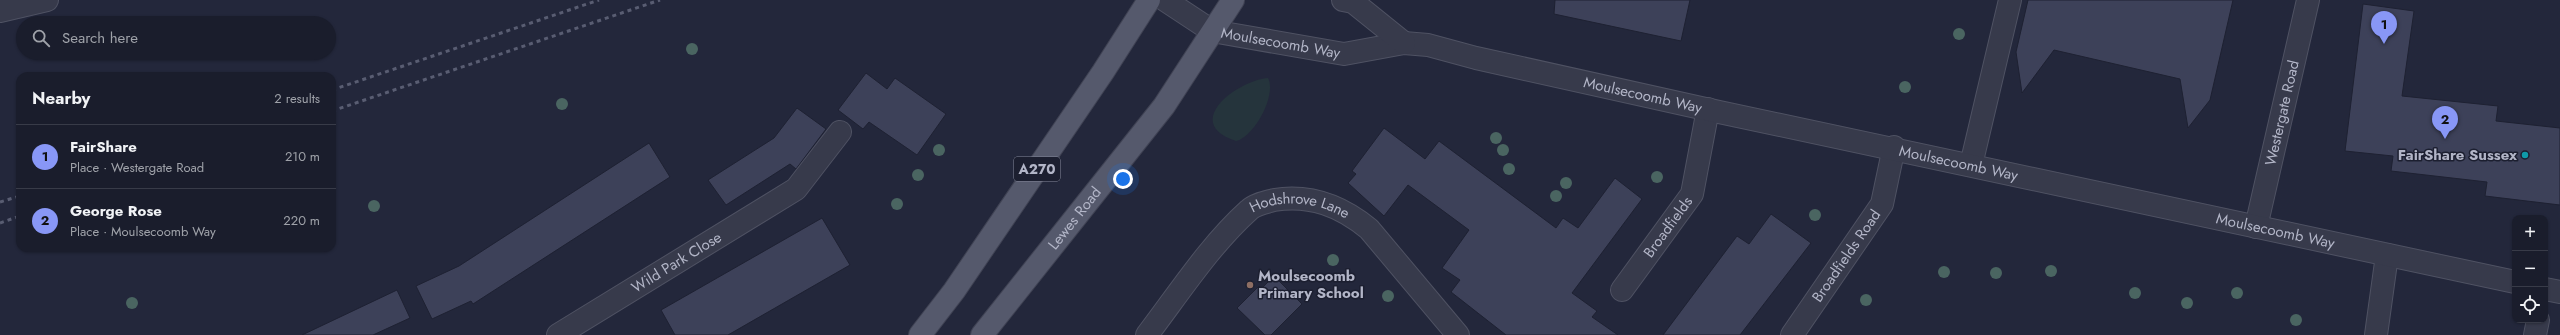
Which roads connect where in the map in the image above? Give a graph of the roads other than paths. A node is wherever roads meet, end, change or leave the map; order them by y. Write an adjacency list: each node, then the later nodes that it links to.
1 (47, 0): 8 (street)
2 (1149, 0): 23 (main road, A270)
3 (1165, 0): 9 (street, Moulsecoomb Way)
4 (1233, 0): 9 (main road, Lewes Road)
5 (2010, 0): 14 (street)
6 (2308, 0): 15 (street, Westergate Road)
7 (1349, 1): 10 (street)
8 (0, 11)
9 (1212, 31): 10 (street, Moulsecoomb Way); 24 (main road, Lewes Road)
10 (1404, 43): 11 (street, Moulsecoomb Way)
11 (1708, 109): 13 (street, Moulsecoomb Way); 18 (street, Broadfields)
12 (840, 132): 22 (street, Wild Park Close)
13 (1894, 147): 14 (street, Moulsecoomb Way); 27 (street, Broadfields Road)
14 (1971, 165): 15 (street, Moulsecoomb Way)
15 (2256, 227): 16 (street, Moulsecoomb Way)
16 (2387, 255): 17 (street, Moulsecoomb Way); 28 (street)
17 (2512, 281)
18 (1622, 290)
19 (2548, 290): 20 (street)
20 (2560, 292)
21 (2537, 323): 29 (street)
22 (558, 335)
23 (920, 335)
24 (982, 335)
25 (1147, 335): 26 (street, Hodshrove Lane)
26 (1458, 335)
27 (1792, 335)
28 (2376, 335)
29 (2535, 335)

